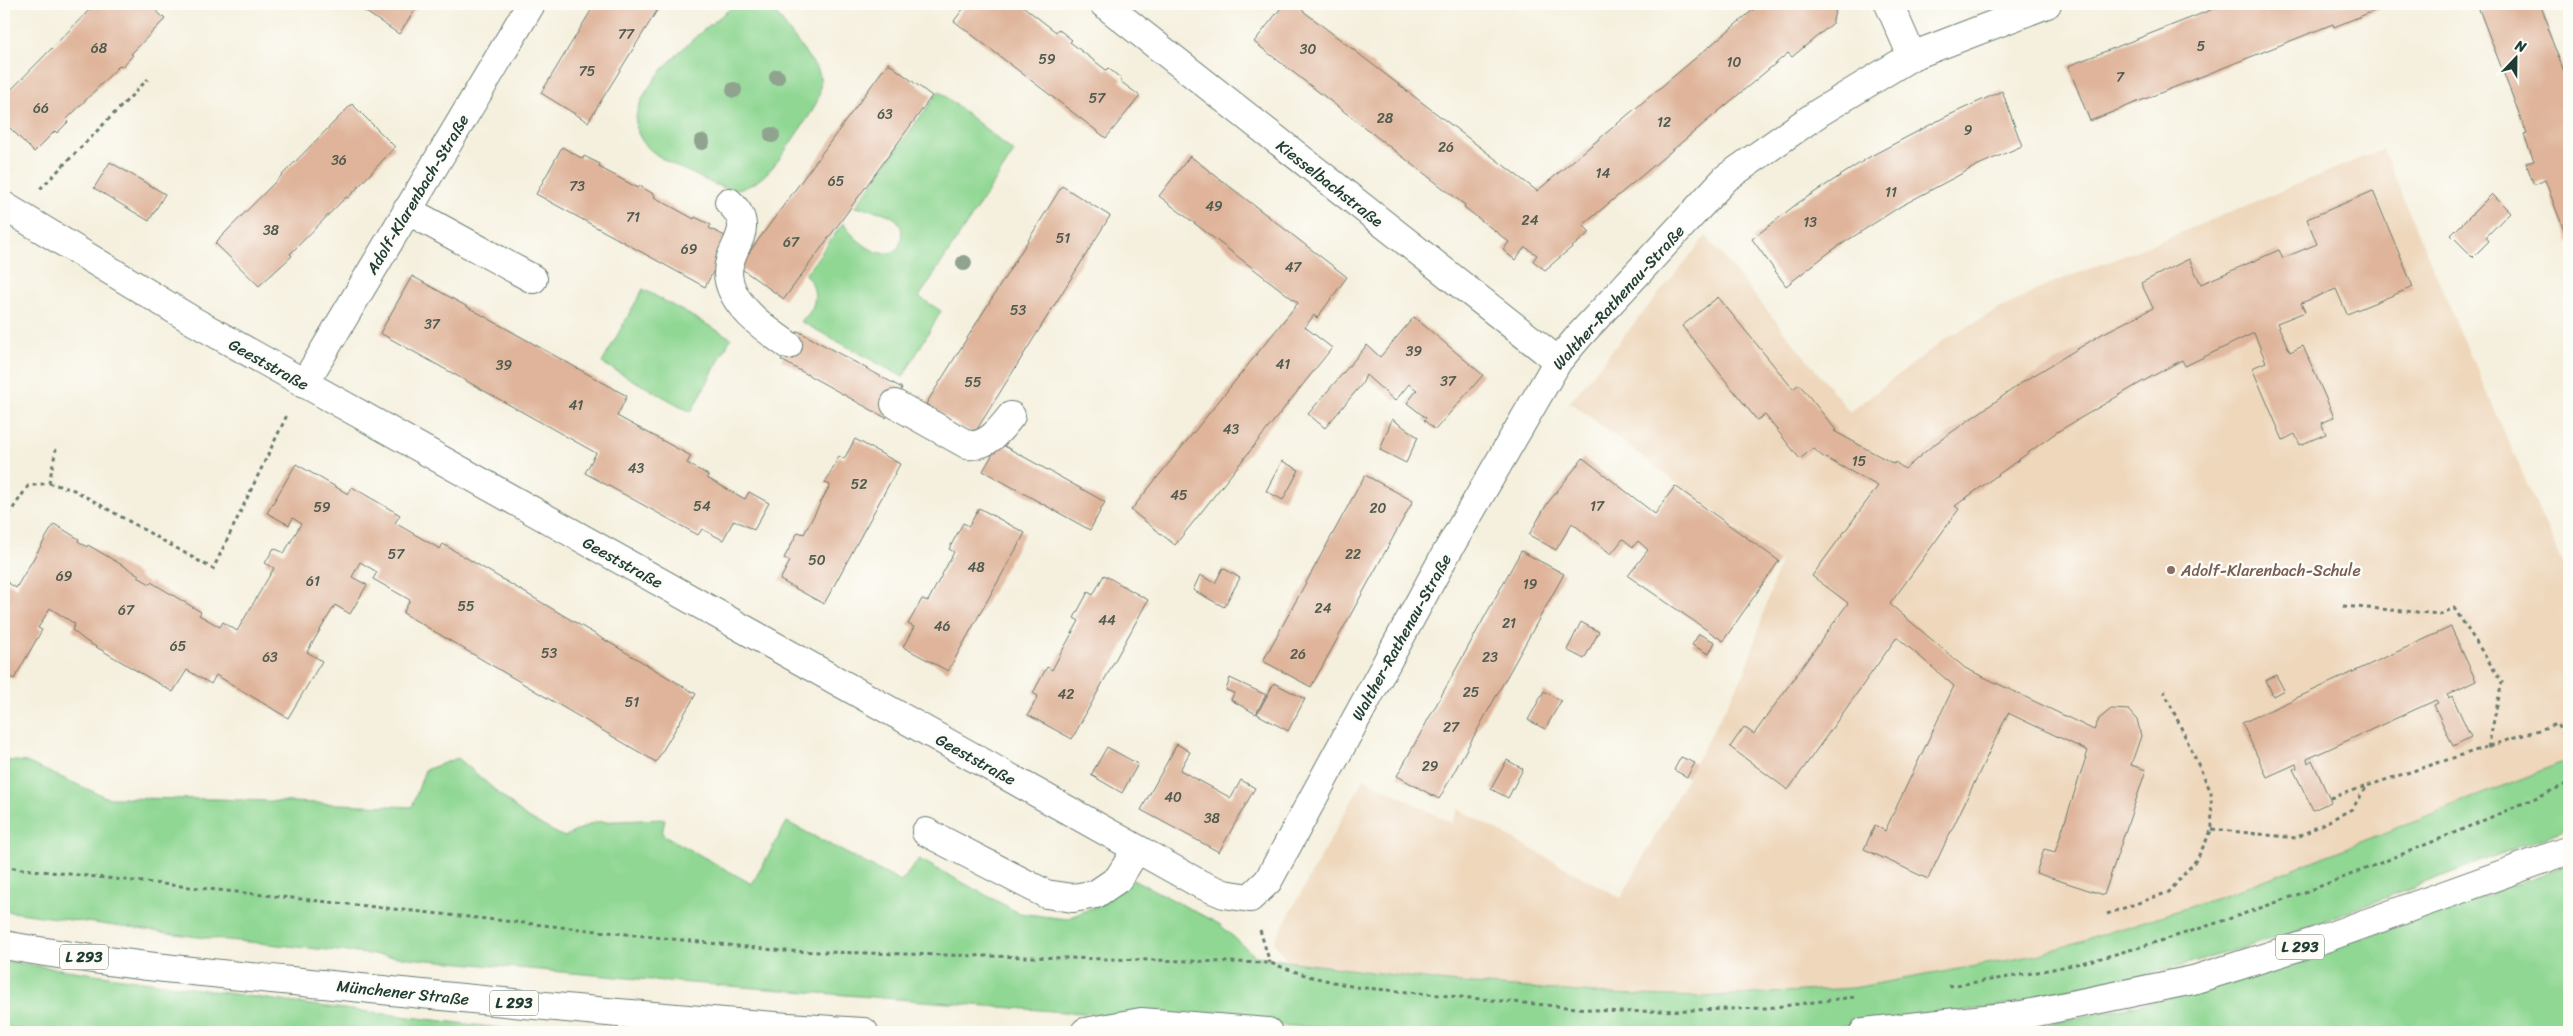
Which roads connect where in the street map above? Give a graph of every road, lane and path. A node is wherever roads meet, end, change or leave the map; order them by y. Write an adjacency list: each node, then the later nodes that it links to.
1 (531, 4): 9 (main road, Adolf-Klarenbach-Straße)
2 (1104, 4): 12 (main road, Kiesselbachstraße)
3 (1890, 4): 5 (main road)
4 (2047, 4): 5 (main road, Walther-Rathenau-Straße)
5 (1912, 56): 12 (main road, Walther-Rathenau-Straße)
6 (148, 79): 8 (path)
7 (730, 202): 11 (main road)
8 (10, 210): 13 (main road, Geeststraße)
9 (407, 210): 10 (main road); 13 (main road, Adolf-Klarenbach-Straße)
10 (533, 279)
11 (788, 345)
12 (1558, 361): 31 (main road, Walther-Rathenau-Straße)
13 (304, 384): 17 (path); 28 (main road, Geeststraße)
14 (895, 404): 15 (main road)
15 (1011, 416)
16 (56, 449): 17 (path)
17 (49, 483): 18 (path)
18 (4, 522)
19 (2343, 606): 22 (path)
20 (2164, 691): 26 (path)
21 (2569, 747): 22 (path)
22 (2488, 748): 24 (path)
23 (2569, 783): 34 (path)
24 (2368, 785): 25 (path); 26 (path)
25 (2330, 798)
26 (2212, 829): 32 (path)
27 (926, 832): 28 (main road)
28 (1137, 848): 31 (main road, Geeststraße)
29 (2569, 850): 39 (main road, L 293)
30 (4, 867): 35 (path)
31 (1250, 898)
32 (2107, 914)
33 (4, 945): 36 (main road, Münchener Straße / L 293)
34 (1948, 986)
35 (1862, 997)
36 (864, 1032)
37 (1085, 1032): 38 (main road)
38 (1268, 1032)
39 (1864, 1032)

